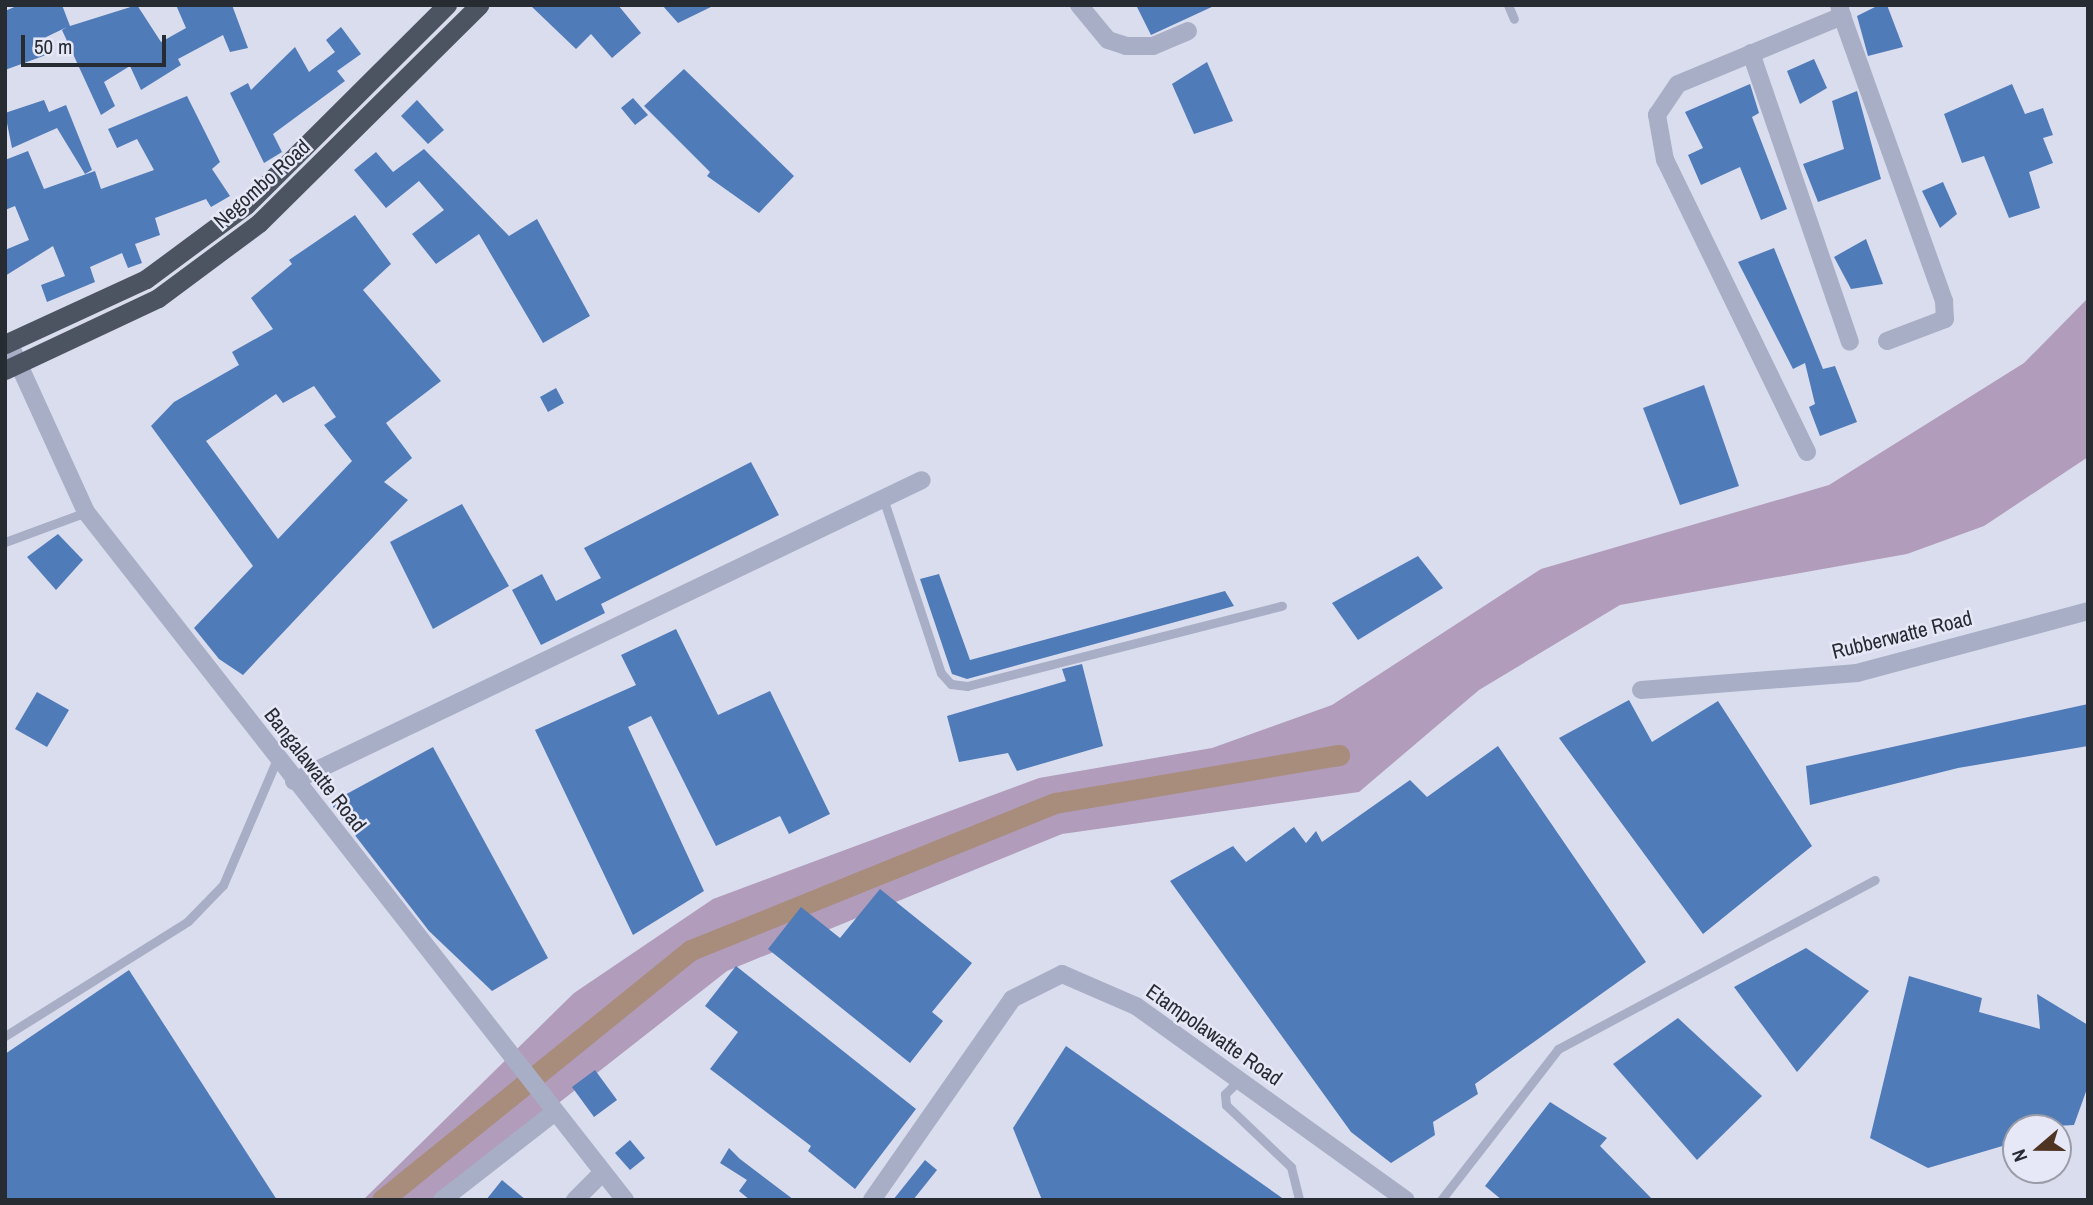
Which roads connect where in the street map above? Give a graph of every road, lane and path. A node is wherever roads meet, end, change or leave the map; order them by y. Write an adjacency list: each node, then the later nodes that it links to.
1 (447, 5): 11 (highway, Negombo Road)
2 (479, 5): 12 (highway, Negombo Road)
3 (1079, 5): 7 (street)
4 (1508, 5): 6 (lane)
5 (1840, 10): 8 (street); 9 (street)
6 (1514, 19)
7 (1188, 31)
8 (1751, 53): 10 (street); 13 (street)
9 (1887, 341)
10 (1850, 342)
11 (7, 344): 12 (street, Bangalawatte Road)
12 (10, 368): 16 (street, Bangalawatte Road)
13 (1807, 452)
14 (922, 480): 15 (street)
15 (883, 496): 18 (lane); 22 (street)
16 (86, 512): 17 (lane); 21 (street, Bangalawatte Road)
17 (5, 542)
18 (1282, 606)
19 (2088, 611): 20 (street, Rubberwatte Road)
20 (1641, 690)
21 (277, 759): 22 (street, Bangalawatte Road); 24 (lane)
22 (294, 782): 26 (street, Bangalawatte Road)
23 (1875, 880): 34 (lane)
24 (5, 1036)
25 (1239, 1080): 31 (street, Etampolawatte Road); 32 (lane); 33 (street, Etampolawatte Road)
26 (555, 1112): 27 (street, Bangalawatte Road); 28 (street)
27 (601, 1174): 29 (street); 30 (street, Bangalawatte Road)
28 (442, 1200)
29 (575, 1200)
30 (625, 1200)
31 (872, 1200)
32 (1300, 1200)
33 (1406, 1200)
34 (1441, 1200)

